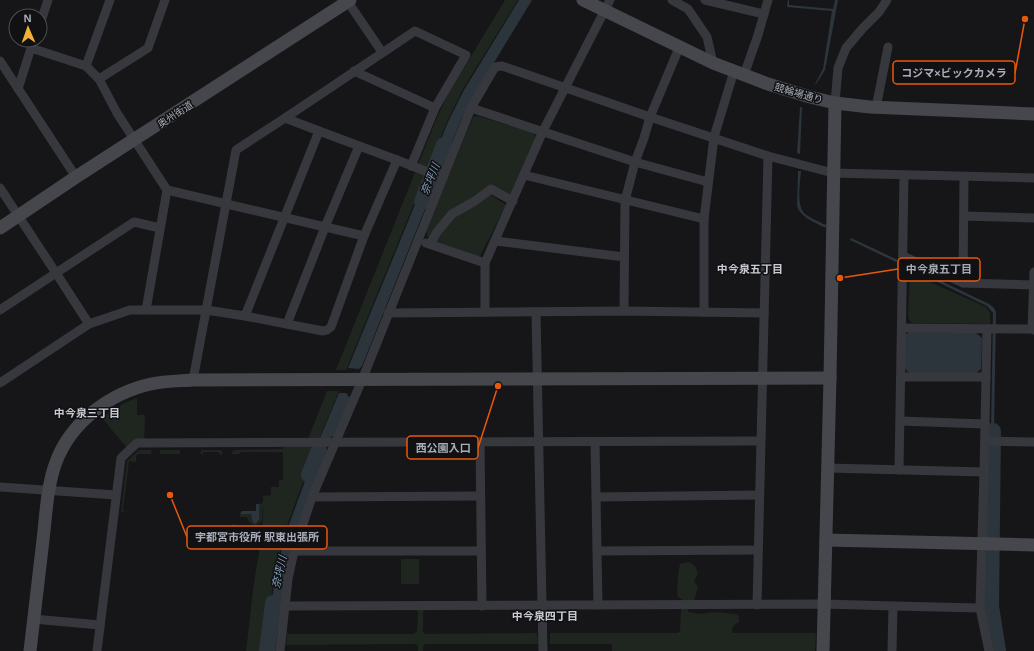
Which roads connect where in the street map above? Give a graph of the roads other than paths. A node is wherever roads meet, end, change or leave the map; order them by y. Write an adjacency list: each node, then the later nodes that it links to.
1 (110, 0): 19 (street)
2 (165, 0): 22 (street)
3 (583, 0): 10 (street, 競輪場通り)
4 (672, 0): 9 (street)
5 (706, 0): 11 (street)
6 (768, 0): 11 (street)
7 (887, 0): 25 (street)
8 (347, 1): 16 (street); 35 (street, 奥州街道)
9 (688, 4): 18 (street)
10 (608, 6): 15 (street, 競輪場通り); 23 (street)
11 (764, 14): 21 (street)
12 (888, 47): 28 (street)
13 (32, 48): 24 (street)
14 (43, 48): 19 (street)
15 (679, 48): 18 (street, 競輪場通り); 30 (street)
16 (382, 52): 20 (street); 26 (street)
17 (0, 61): 24 (street)
18 (713, 63): 21 (street, 競輪場通り)
19 (86, 66): 22 (street)
20 (354, 71): 26 (street); 31 (street)
21 (739, 73): 25 (street, 競輪場通り); 34 (street)
22 (99, 79): 35 (street)
23 (565, 88): 27 (street); 30 (street); 33 (street)
24 (18, 89): 44 (street)
25 (835, 103): 28 (street, 競輪場通り); 41 (street)
26 (435, 108): 40 (street)
27 (471, 108): 33 (street); 46 (street)
28 (876, 108): 29 (street, 競輪場通り)
29 (1034, 114)
30 (650, 117): 34 (street); 39 (street)
31 (285, 118): 32 (street); 53 (street)
32 (319, 131): 36 (street); 56 (street)
33 (543, 131): 39 (street); 42 (street)
34 (714, 137): 37 (street); 48 (street)
35 (134, 140): 44 (street, 奥州街道); 50 (street)
36 (359, 146): 38 (street); 59 (street)
37 (768, 156): 41 (street); 81 (street)
38 (397, 160): 40 (street); 62 (street)
39 (635, 162): 48 (street); 51 (street)
40 (411, 166): 46 (street)
41 (833, 174): 43 (street); 92 (street)
42 (524, 175): 51 (street); 52 (street)
43 (904, 175): 45 (street); 66 (street)
44 (76, 177): 54 (street, 奥州街道)
45 (964, 177): 47 (street); 55 (street)
46 (442, 178): 63 (street)
47 (1034, 178)
48 (708, 182): 58 (street)
49 (0, 188): 54 (street)
50 (167, 190): 53 (street); 61 (street)
51 (625, 200): 58 (street); 67 (street)
52 (513, 201): 64 (street); 65 (street)
53 (226, 203): 56 (street); 75 (street)
54 (19, 216): 60 (street, 奥州街道); 70 (street)
55 (964, 216): 57 (street); 71 (street)
56 (284, 217): 59 (street); 82 (street)
57 (1034, 218)
58 (704, 219): 79 (street)
59 (325, 227): 62 (street); 84 (street)
60 (0, 228)
61 (160, 228): 70 (street); 74 (street)
62 (364, 236): 84 (street)
63 (417, 240): 65 (street); 80 (street)
64 (496, 241): 67 (street); 68 (street)
65 (430, 244): 68 (street)
66 (903, 257): 71 (street); 85 (street)
67 (624, 258): 76 (street)
68 (485, 264): 77 (street)
69 (1034, 272): 72 (street)
70 (56, 273): 73 (street); 83 (street)
71 (963, 283): 72 (street)
72 (1034, 285): 87 (street)
73 (0, 310)
74 (146, 310): 75 (street); 83 (street)
75 (206, 310): 82 (street); 93 (street)
76 (624, 311): 78 (street); 79 (street)
77 (485, 312): 78 (street); 80 (street)
78 (536, 312): 91 (street)
79 (704, 312): 81 (street)
80 (388, 313): 94 (street)
81 (764, 313): 88 (street)
82 (245, 316): 84 (street)
83 (89, 324): 95 (street)
84 (287, 324)
85 (902, 328): 86 (street); 89 (street)
86 (986, 329): 87 (street); 90 (street)
87 (1033, 330)
88 (762, 377): 91 (street); 92 (street); 98 (street)
89 (901, 377): 90 (street); 96 (street)
90 (986, 377): 97 (street)
91 (538, 378): 94 (street); 102 (street)
92 (830, 378): 105 (street)
93 (193, 380): 94 (street); 109 (street)
94 (362, 380): 100 (street)
95 (0, 383)
96 (900, 421): 97 (street); 106 (street)
97 (985, 424): 99 (street)
98 (760, 441): 103 (street); 111 (street)
99 (984, 441): 104 (street); 107 (street)
100 (335, 442): 101 (street); 110 (street); 113 (street)
101 (480, 442): 102 (street); 112 (street)
102 (538, 442): 103 (street); 127 (street)
103 (595, 442): 114 (street)
104 (1034, 442)
105 (828, 468): 106 (street); 115 (street)
106 (899, 470): 107 (street)
107 (984, 472): 116 (street)
108 (0, 487): 109 (street)
109 (49, 490): 110 (street); 130 (street)
110 (116, 495): 131 (street)
111 (759, 495): 114 (street); 118 (street)
112 (480, 496): 113 (street); 120 (street)
113 (312, 497): 119 (street)
114 (596, 497): 121 (street)
115 (826, 540): 116 (street); 122 (street)
116 (982, 544): 117 (street); 129 (street)
117 (1034, 545)
118 (758, 550): 121 (street); 124 (street)
119 (294, 551): 120 (street); 125 (street)
120 (481, 551): 126 (street)
121 (597, 551): 123 (street)
122 (824, 604): 124 (street); 128 (street); 136 (street)
123 (598, 605): 124 (street); 127 (street)
124 (757, 605)
125 (284, 606): 126 (street); 134 (street)
126 (482, 606): 127 (street)
127 (542, 606): 135 (street)
128 (893, 606): 129 (street); 137 (street)
129 (980, 608): 138 (street)
130 (33, 619): 131 (street); 132 (street)
131 (100, 624): 133 (street)
132 (30, 651)
133 (97, 651)
134 (280, 651)
135 (543, 651)
136 (823, 651)
137 (892, 651)
138 (989, 651)

